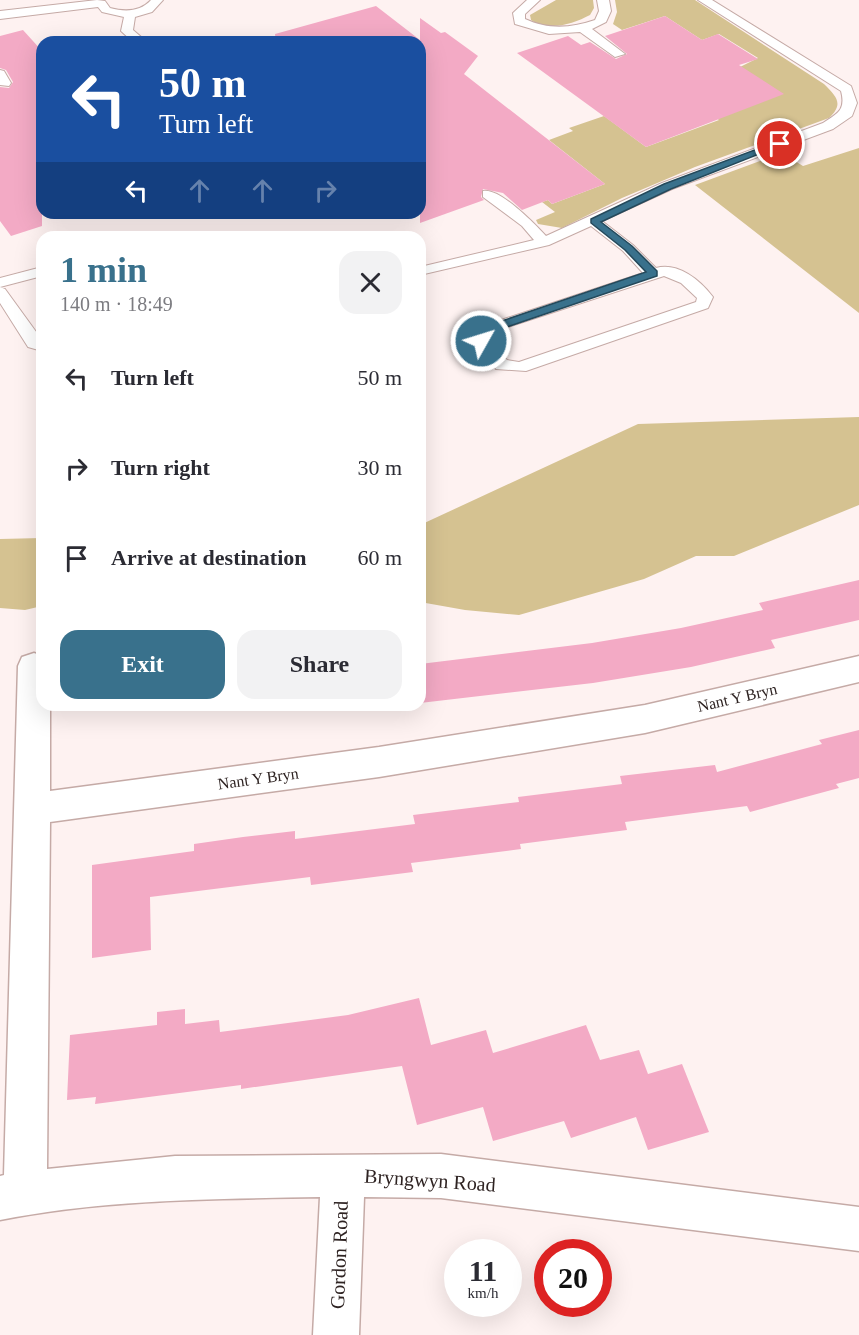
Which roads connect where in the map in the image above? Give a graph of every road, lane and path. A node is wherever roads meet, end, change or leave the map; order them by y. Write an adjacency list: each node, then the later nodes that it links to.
1 (157, 0): 6 (lane)
2 (534, 0): 8 (lane)
3 (603, 0): 8 (lane)
4 (704, 0): 12 (lane)
5 (102, 1): 6 (lane); 7 (lane)
6 (130, 14): 9 (lane)
7 (0, 15)
8 (584, 29): 10 (lane)
9 (133, 36)
10 (619, 54)
11 (488, 194): 13 (lane)
12 (594, 221): 13 (lane); 16 (lane)
13 (544, 242): 14 (lane)
14 (426, 270)
15 (36, 273): 17 (lane)
16 (653, 274): 16 (lane)
17 (0, 283)
18 (0, 292): 19 (lane)
19 (36, 344)
20 (34, 666): 22 (street)
21 (859, 669): 22 (street, Nant Y Bryn)
22 (32, 809): 24 (street)
23 (343, 1175): 24 (street, Bryngwyn Road); 25 (street, Bryngwyn Road); 26 (street, Gordon Road)
24 (12, 1195)
25 (859, 1229)
26 (336, 1335)

